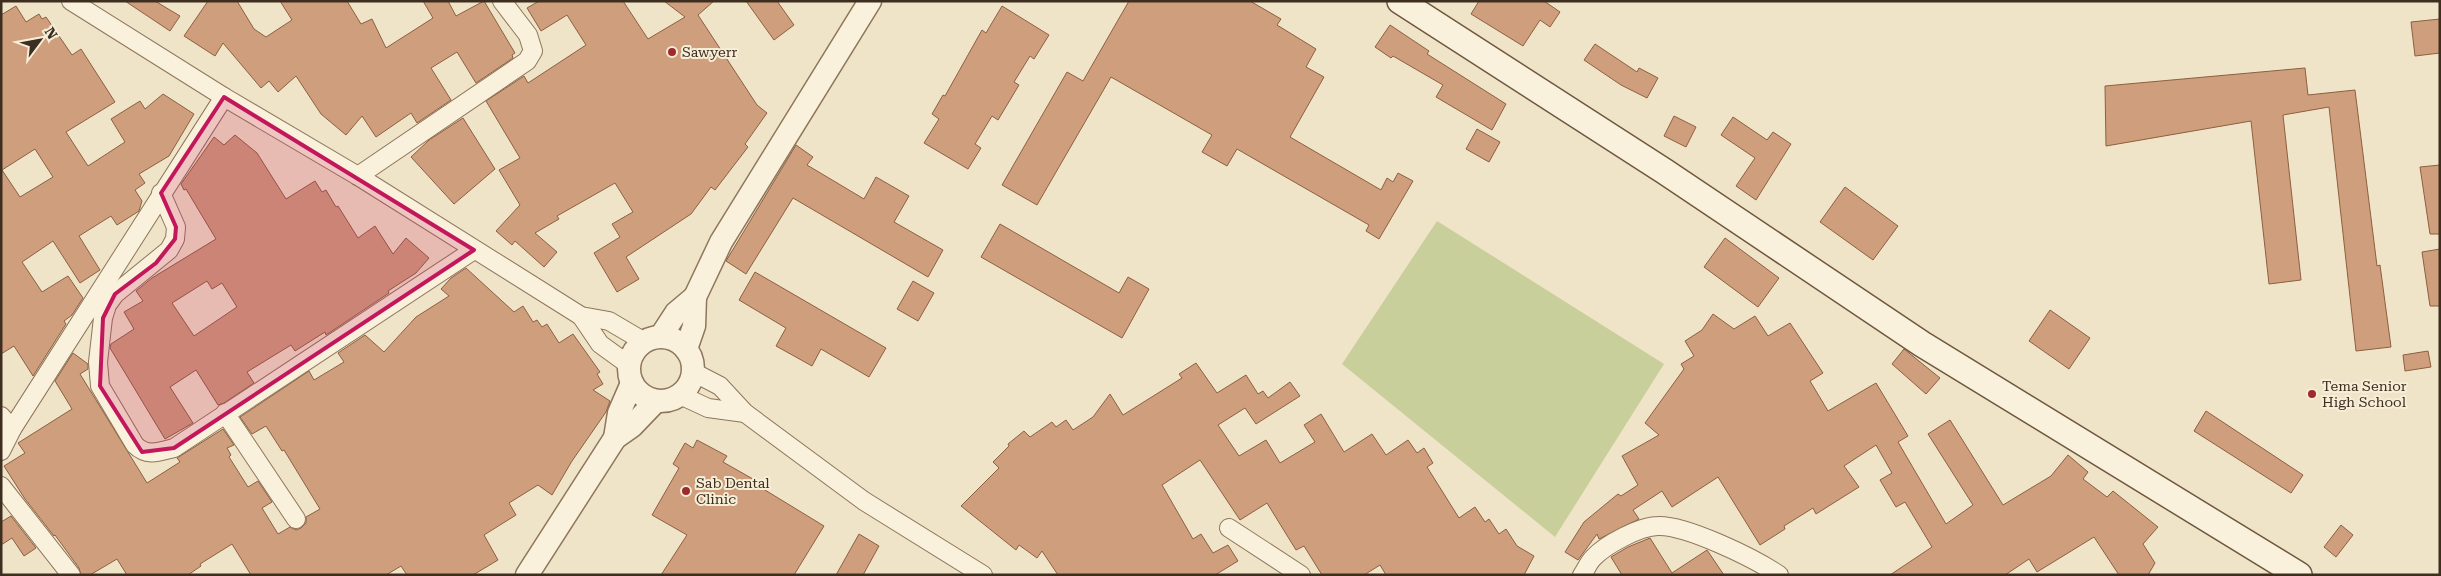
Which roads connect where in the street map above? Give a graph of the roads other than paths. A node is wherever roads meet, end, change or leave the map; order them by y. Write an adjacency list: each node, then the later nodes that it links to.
1 (71, 1): 5 (street)
2 (502, 1): 6 (street)
3 (870, 1): 9 (street)
4 (1400, 1): 31 (main road)
5 (224, 97): 6 (street); 7 (street)
6 (358, 176): 8 (street)
7 (161, 193): 17 (street); 19 (street)
8 (474, 250): 10 (street); 17 (street)
9 (695, 297): 11 (street); 12 (street)
10 (581, 316): 11 (street); 14 (street)
11 (652, 339): 12 (street); 14 (street)
12 (686, 349): 13 (street)
13 (693, 372): 15 (street); 18 (street)
14 (630, 374): 16 (street); 20 (street)
15 (680, 395): 16 (street); 18 (street)
16 (656, 401): 20 (street)
17 (225, 413): 23 (street)
18 (745, 414): 27 (street)
19 (7, 422): 21 (street)
20 (615, 438): 26 (street)
21 (1, 451)
22 (1, 486): 25 (street)
23 (296, 519)
24 (1230, 528): 28 (street)
25 (71, 575)
26 (528, 575)
27 (983, 575)
28 (1301, 575)
29 (1582, 575): 30 (street)
30 (1778, 575)
31 (2299, 575)

